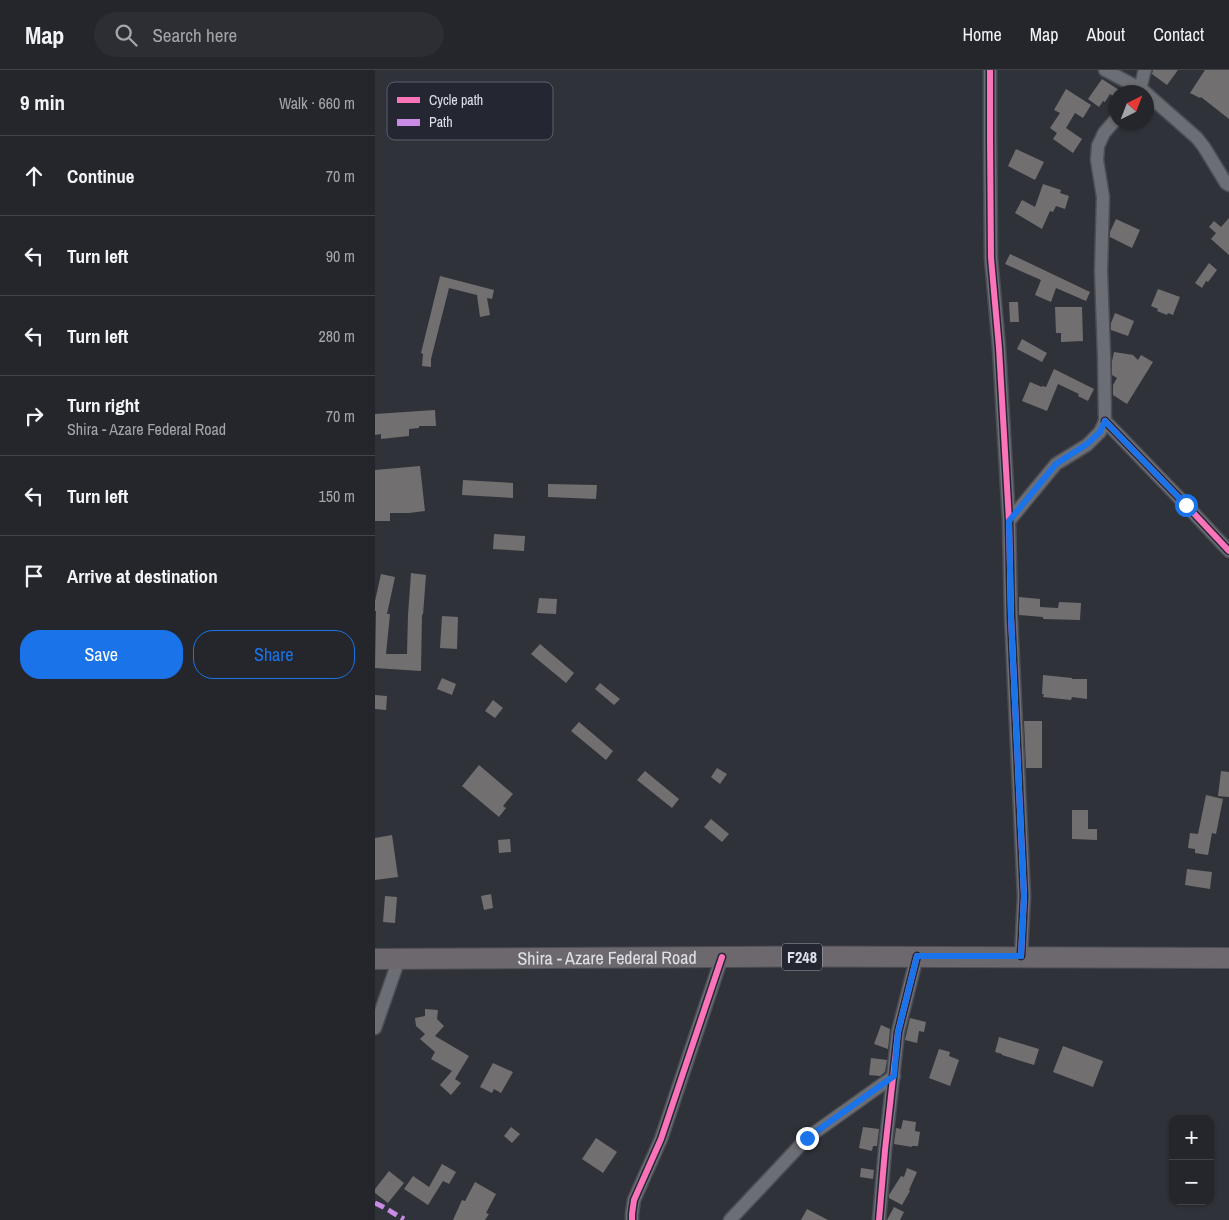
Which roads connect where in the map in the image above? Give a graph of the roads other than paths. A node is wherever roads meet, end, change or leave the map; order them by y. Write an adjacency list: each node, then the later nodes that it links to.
1 (991, 70): 10 (street)
2 (1105, 70): 4 (street)
3 (1145, 70): 5 (street)
4 (1130, 85)
5 (1142, 85)
6 (1154, 102): 8 (street)
7 (1109, 127): 9 (street)
8 (1229, 185)
9 (1105, 421): 10 (street); 11 (street)
10 (1009, 521): 13 (street)
11 (1229, 551)
12 (917, 956): 13 (main road, Shira - Azare Federal Road / F248); 14 (main road, Shira - Azare Federal Road / F248); 19 (street)
13 (1021, 956): 15 (main road, Shira - Azare Federal Road / F248)
14 (722, 957): 17 (main road, Shira - Azare Federal Road / F248); 20 (street)
15 (1229, 958)
16 (375, 959): 17 (main road, Shira - Azare Federal Road / F248)
17 (399, 959): 18 (street)
18 (375, 1028)
19 (894, 1076): 21 (street); 22 (street)
20 (632, 1220)
21 (730, 1220)
22 (879, 1220)

